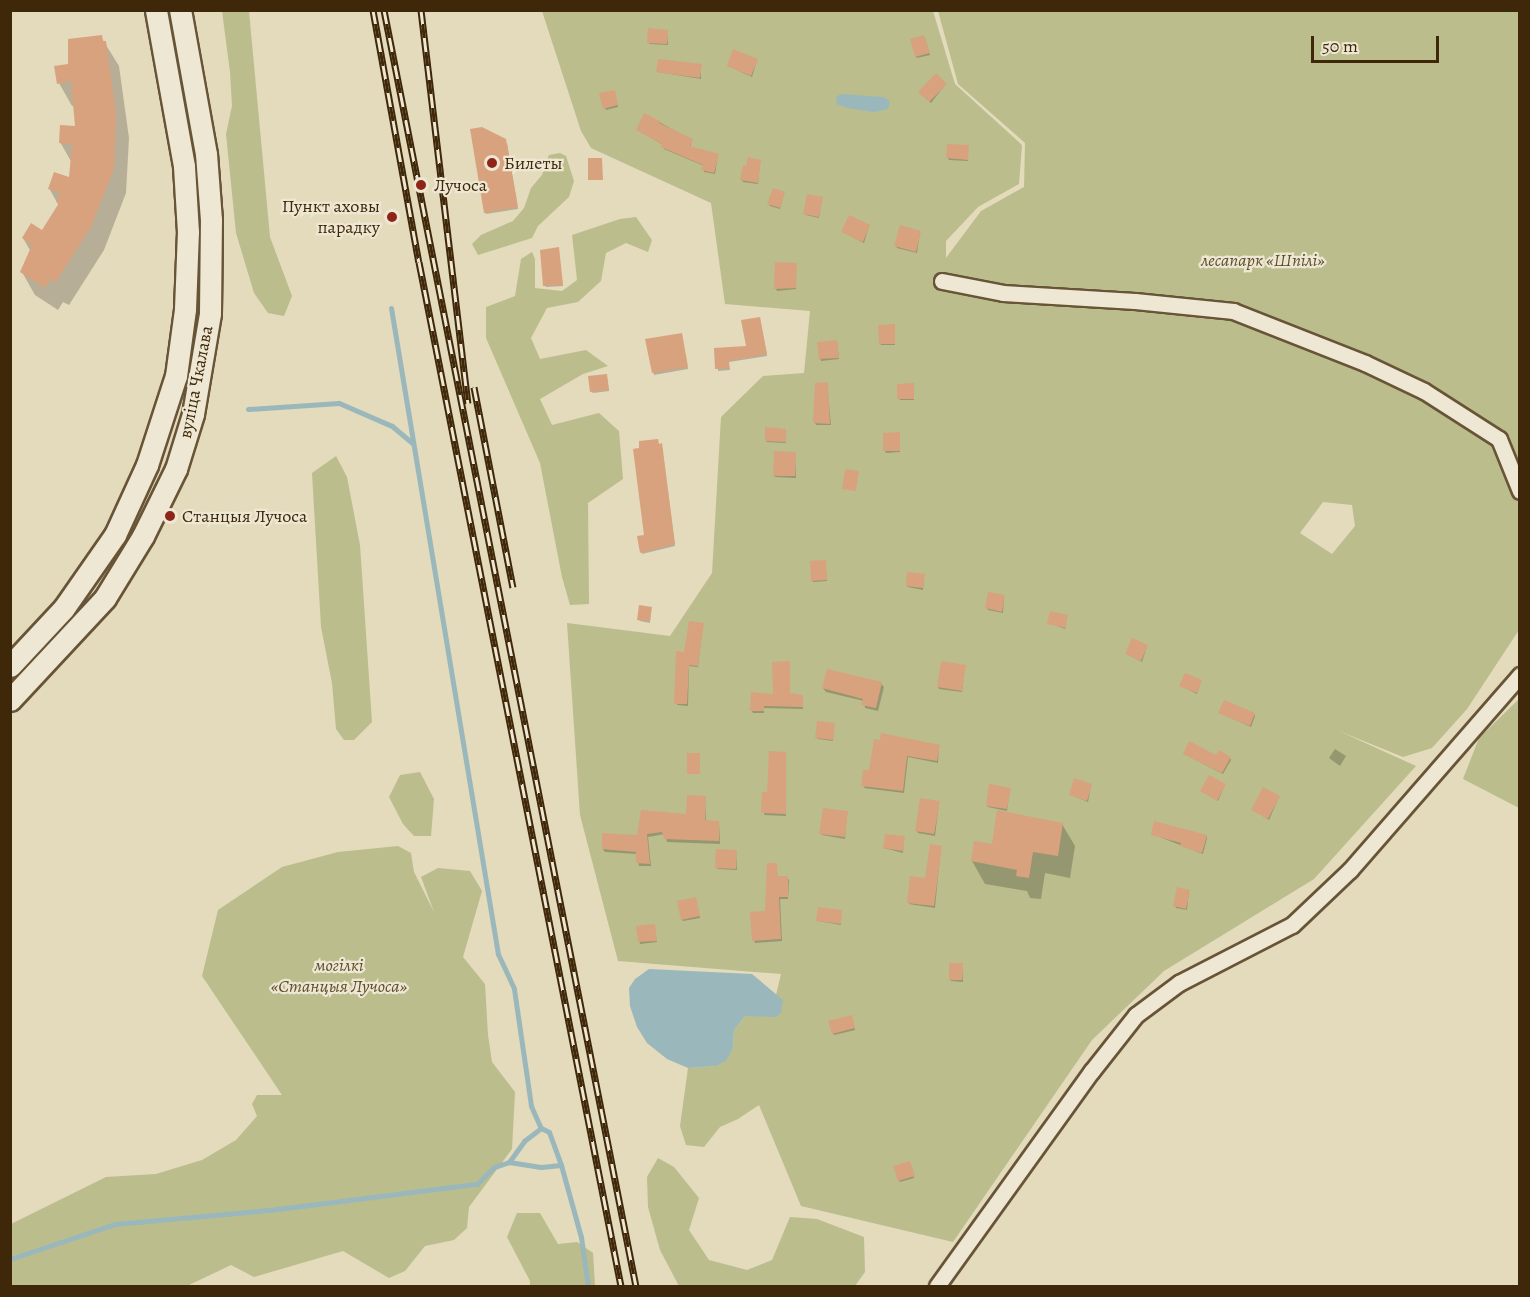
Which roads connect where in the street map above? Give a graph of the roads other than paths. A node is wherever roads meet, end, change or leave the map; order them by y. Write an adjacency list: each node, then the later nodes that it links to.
1 (156, 10): 4 (main road, вуліца Чкалава)
2 (180, 10): 5 (main road, вуліца Чкалава)
3 (942, 280): 6 (street)
4 (185, 309): 5 (street); 7 (main road, вуліца Чкалава)
5 (210, 313): 9 (main road, вуліца Чкалава)
6 (1520, 491)
7 (10, 666)
8 (1520, 675): 10 (street)
9 (10, 700)
10 (937, 1287)

